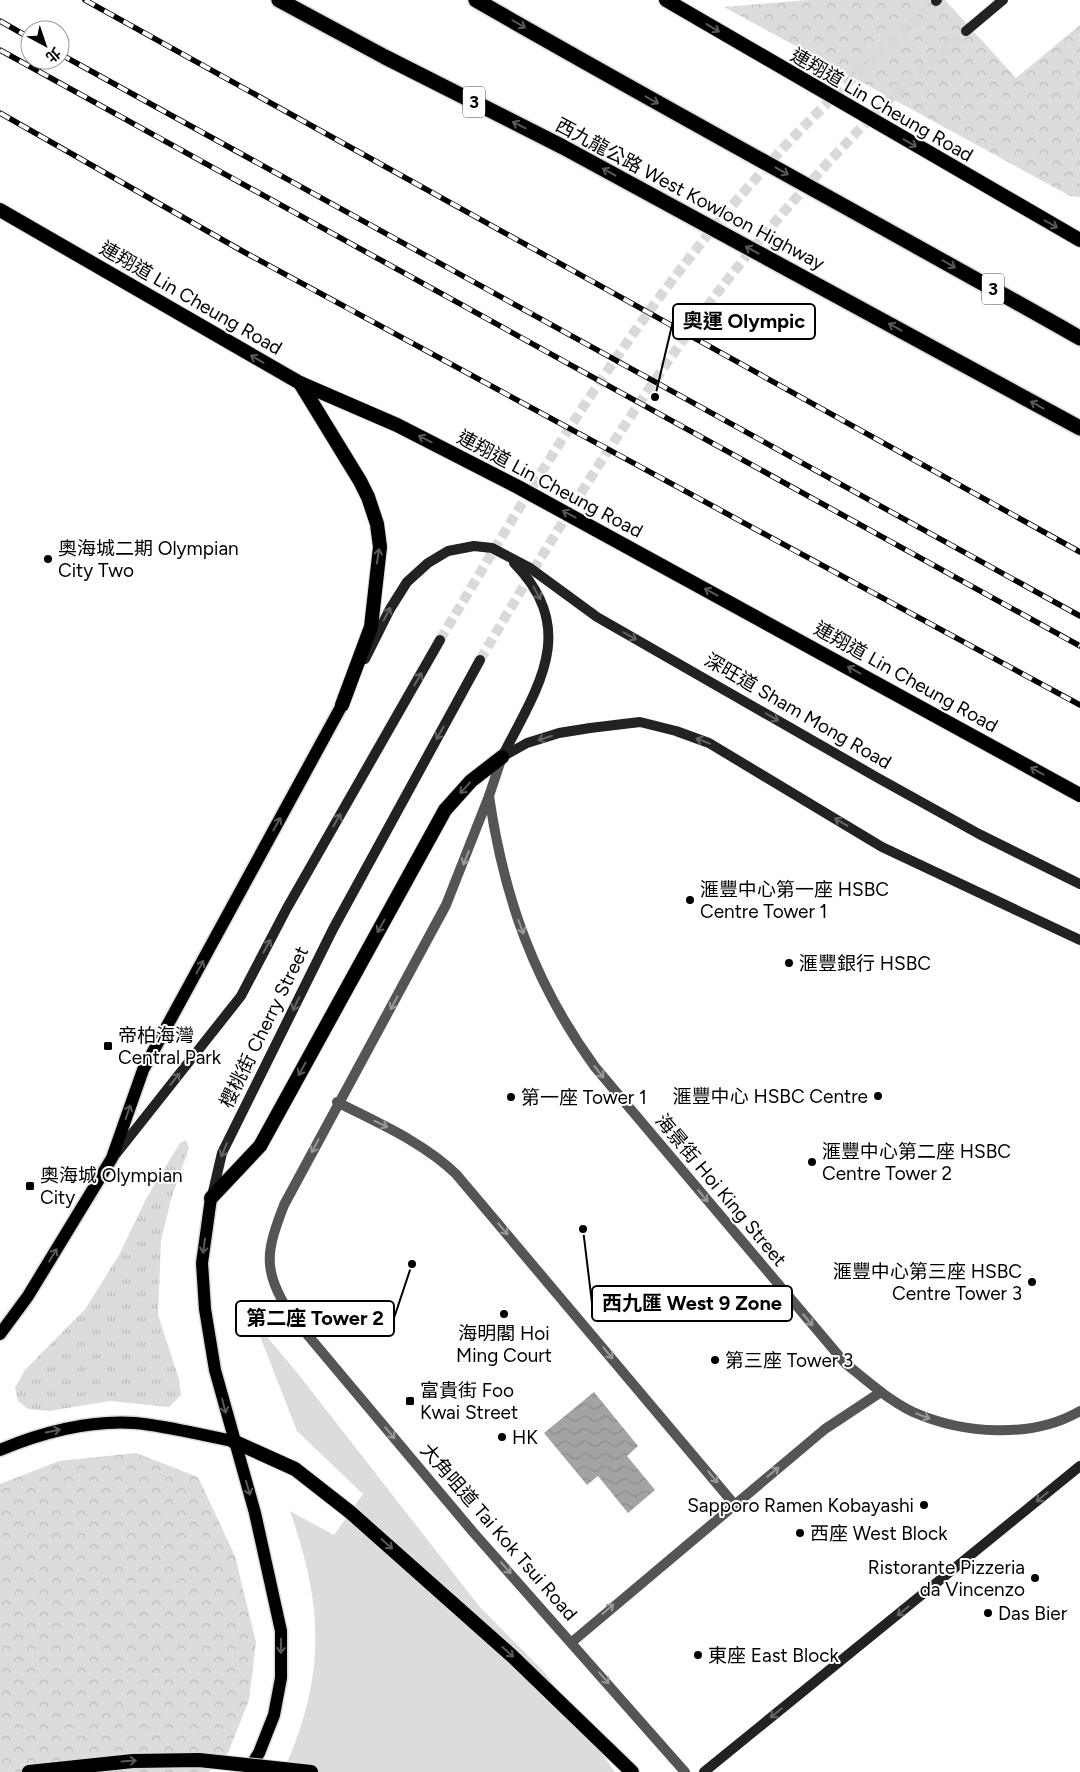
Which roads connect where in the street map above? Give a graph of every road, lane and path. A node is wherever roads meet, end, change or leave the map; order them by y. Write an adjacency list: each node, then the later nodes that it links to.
1 (279, 0): 10 (highway, 西九龍公路 West Kowloon Highway / 3, one-way to 1)
2 (476, 0): 8 (highway, 3, one-way to 8)
3 (666, 0): 7 (highway, 連翔道 Lin Cheung Road, one-way to 7)
4 (1003, 0): 5 (main road)
5 (966, 31)
6 (0, 210): 9 (highway, 連翔道 Lin Cheung Road, one-way to 6)
7 (1080, 240)
8 (1080, 338)
9 (300, 383): 14 (highway, one-way to 9); 16 (highway, 連翔道 Lin Cheung Road, one-way to 9)
10 (1080, 428)
11 (506, 555): 14 (main road, 櫻桃街 Cherry Street, one-way to 11); 15 (main road, one-way to 15); 18 (main road, 深旺道 Sham Mong Road, one-way to 18)
12 (440, 640): 21 (main road, 櫻桃街 Cherry Street, one-way to 12)
13 (480, 660): 22 (main road, 櫻桃街 Cherry Street, one-way to 22)
14 (342, 705): 21 (main road, 櫻桃街 Cherry Street, one-way to 14)
15 (502, 757): 17 (street); 19 (main road, one-way to 15); 22 (highway, one-way to 22)
16 (1080, 795)
17 (490, 796): 20 (street, one-way to 20); 24 (street, 海景街 Hoi King Street, one-way to 24)
18 (1080, 884)
19 (1080, 940)
20 (337, 1102): 29 (street, one-way to 29); 30 (street, 大角咀道 Tai Kok Tsui Road, one-way to 30)
21 (112, 1158): 23 (main road, 櫻桃街 Cherry Street, one-way to 21)
22 (211, 1198): 26 (main road, 櫻桃街 Cherry Street, one-way to 26)
23 (0, 1334)
24 (881, 1392): 25 (street, 海景街 Hoi King Street, one-way to 25); 29 (street, one-way to 24)
25 (1080, 1411)
26 (233, 1441): 27 (main road, one-way to 26); 32 (main road, 櫻桃街 Cherry Street, one-way to 32); 34 (highway, one-way to 34)
27 (0, 1450)
28 (1080, 1466): 36 (main road, one-way to 36)
29 (734, 1504): 30 (street, one-way to 29)
30 (572, 1642): 35 (street, 大角咀道 Tai Kok Tsui Road, one-way to 35)
31 (29, 1772): 33 (highway, one-way to 33, bridge)
32 (247, 1772)
33 (312, 1772)
34 (632, 1772)
35 (685, 1772)
36 (704, 1772)

